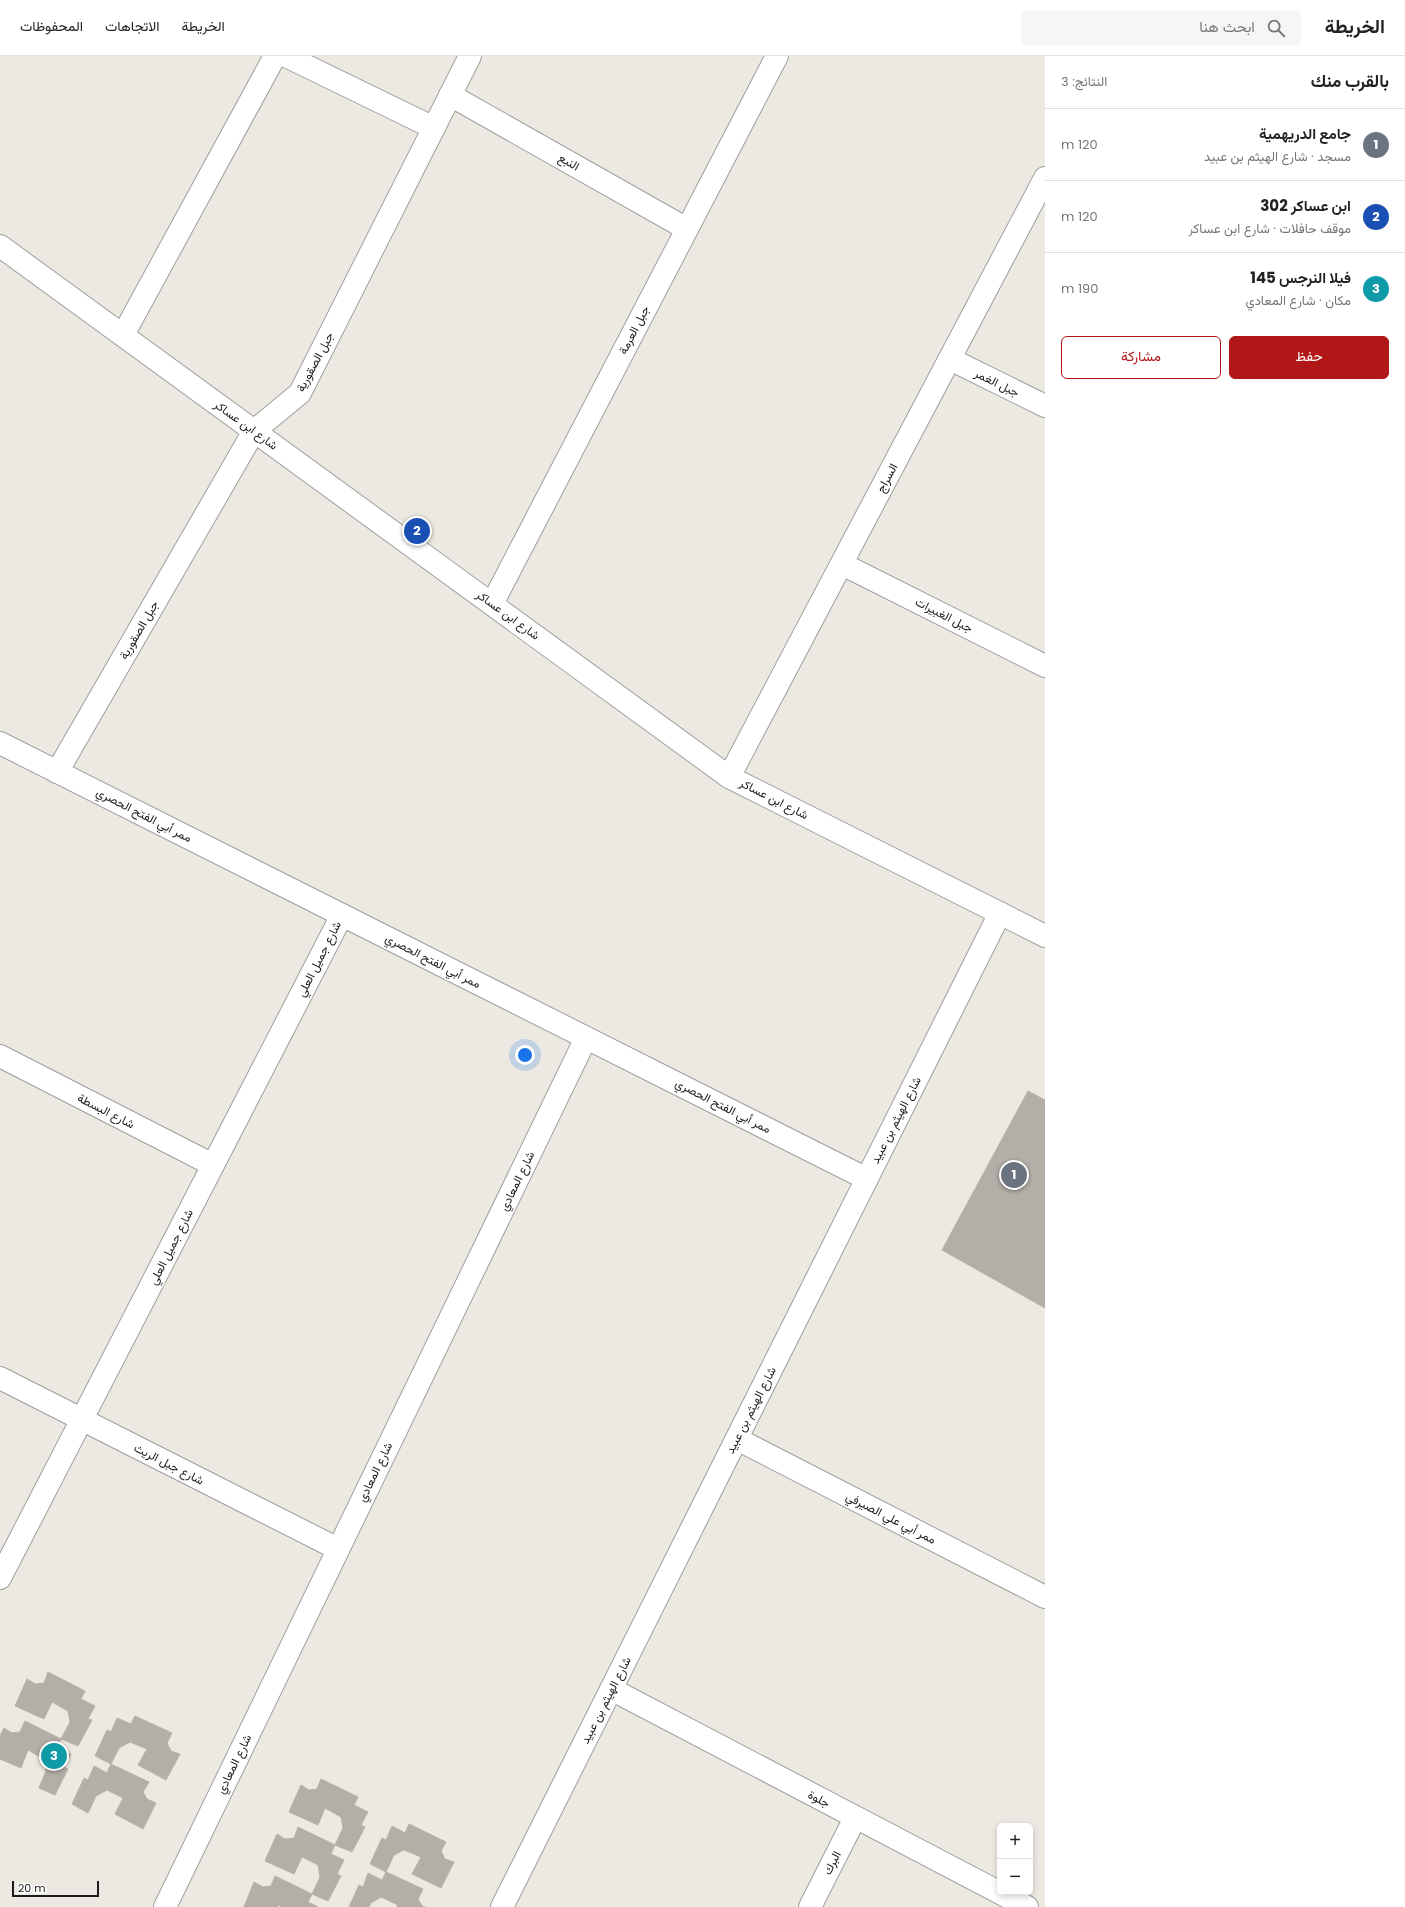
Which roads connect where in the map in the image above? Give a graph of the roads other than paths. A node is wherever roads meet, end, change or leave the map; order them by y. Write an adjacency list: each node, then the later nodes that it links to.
1 (275, 56): 10 (street)
2 (286, 56): 6 (street)
3 (470, 56): 5 (street, جبل الصقورية)
4 (777, 56): 8 (street, جبل العرمة)
5 (450, 95): 6 (street, جبل الصقورية); 8 (street, النبع)
6 (434, 128): 13 (street, جبل الصقورية)
7 (1045, 178): 11 (street, السراج)
8 (687, 229): 15 (street, جبل العرمة)
9 (0, 246): 10 (street, شارع ابن عساكر)
10 (123, 335): 13 (street, شارع ابن عساكر)
11 (950, 359): 12 (street, جبل الغمر); 14 (street, السراج)
12 (1045, 406)
13 (254, 431): 15 (street, شارع ابن عساكر); 18 (street, جبل الصقورية)
14 (842, 564): 16 (street, جبل الغبيرات); 19 (street, السراج)
15 (492, 604): 19 (street, شارع ابن عساكر)
16 (1045, 666)
17 (0, 743): 18 (street, ممر أبي الفتح الحصري)
18 (57, 772): 21 (street, ممر أبي الفتح الحصري)
19 (729, 777): 20 (street, شارع ابن عساكر)
20 (1000, 913): 22 (street, شارع ابن عساكر); 26 (street, شارع الهيثم بن عبيد)
21 (342, 915): 23 (street, ممر أبي الفتح الحصري); 25 (street, شارع جميل العلي)
22 (1045, 936)
23 (586, 1038): 26 (street, ممر أبي الفتح الحصري); 30 (street, شارع المعادي)
24 (0, 1056): 25 (street, شارع البسطة)
25 (213, 1165): 28 (street, شارع جميل العلي)
26 (867, 1179): 29 (street, شارع الهيثم بن عبيد)
27 (0, 1378): 28 (street, شارع جبل الريث)
28 (81, 1420): 30 (street, شارع جبل الريث); 31 (street, شارع جميل العلي)
29 (736, 1439): 32 (street, ممر أبي علي الصيرفي); 33 (street, شارع الهيثم بن عبيد)
30 (338, 1549): 35 (street, شارع المعادي)
31 (0, 1578)
32 (1045, 1596)
33 (611, 1689): 34 (street, جلوة); 36 (street, شارع الهيثم بن عبيد)
34 (855, 1818): 37 (street, البرك); 38 (street, جلوة)
35 (165, 1907)
36 (502, 1907)
37 (810, 1907)
38 (1027, 1907)

